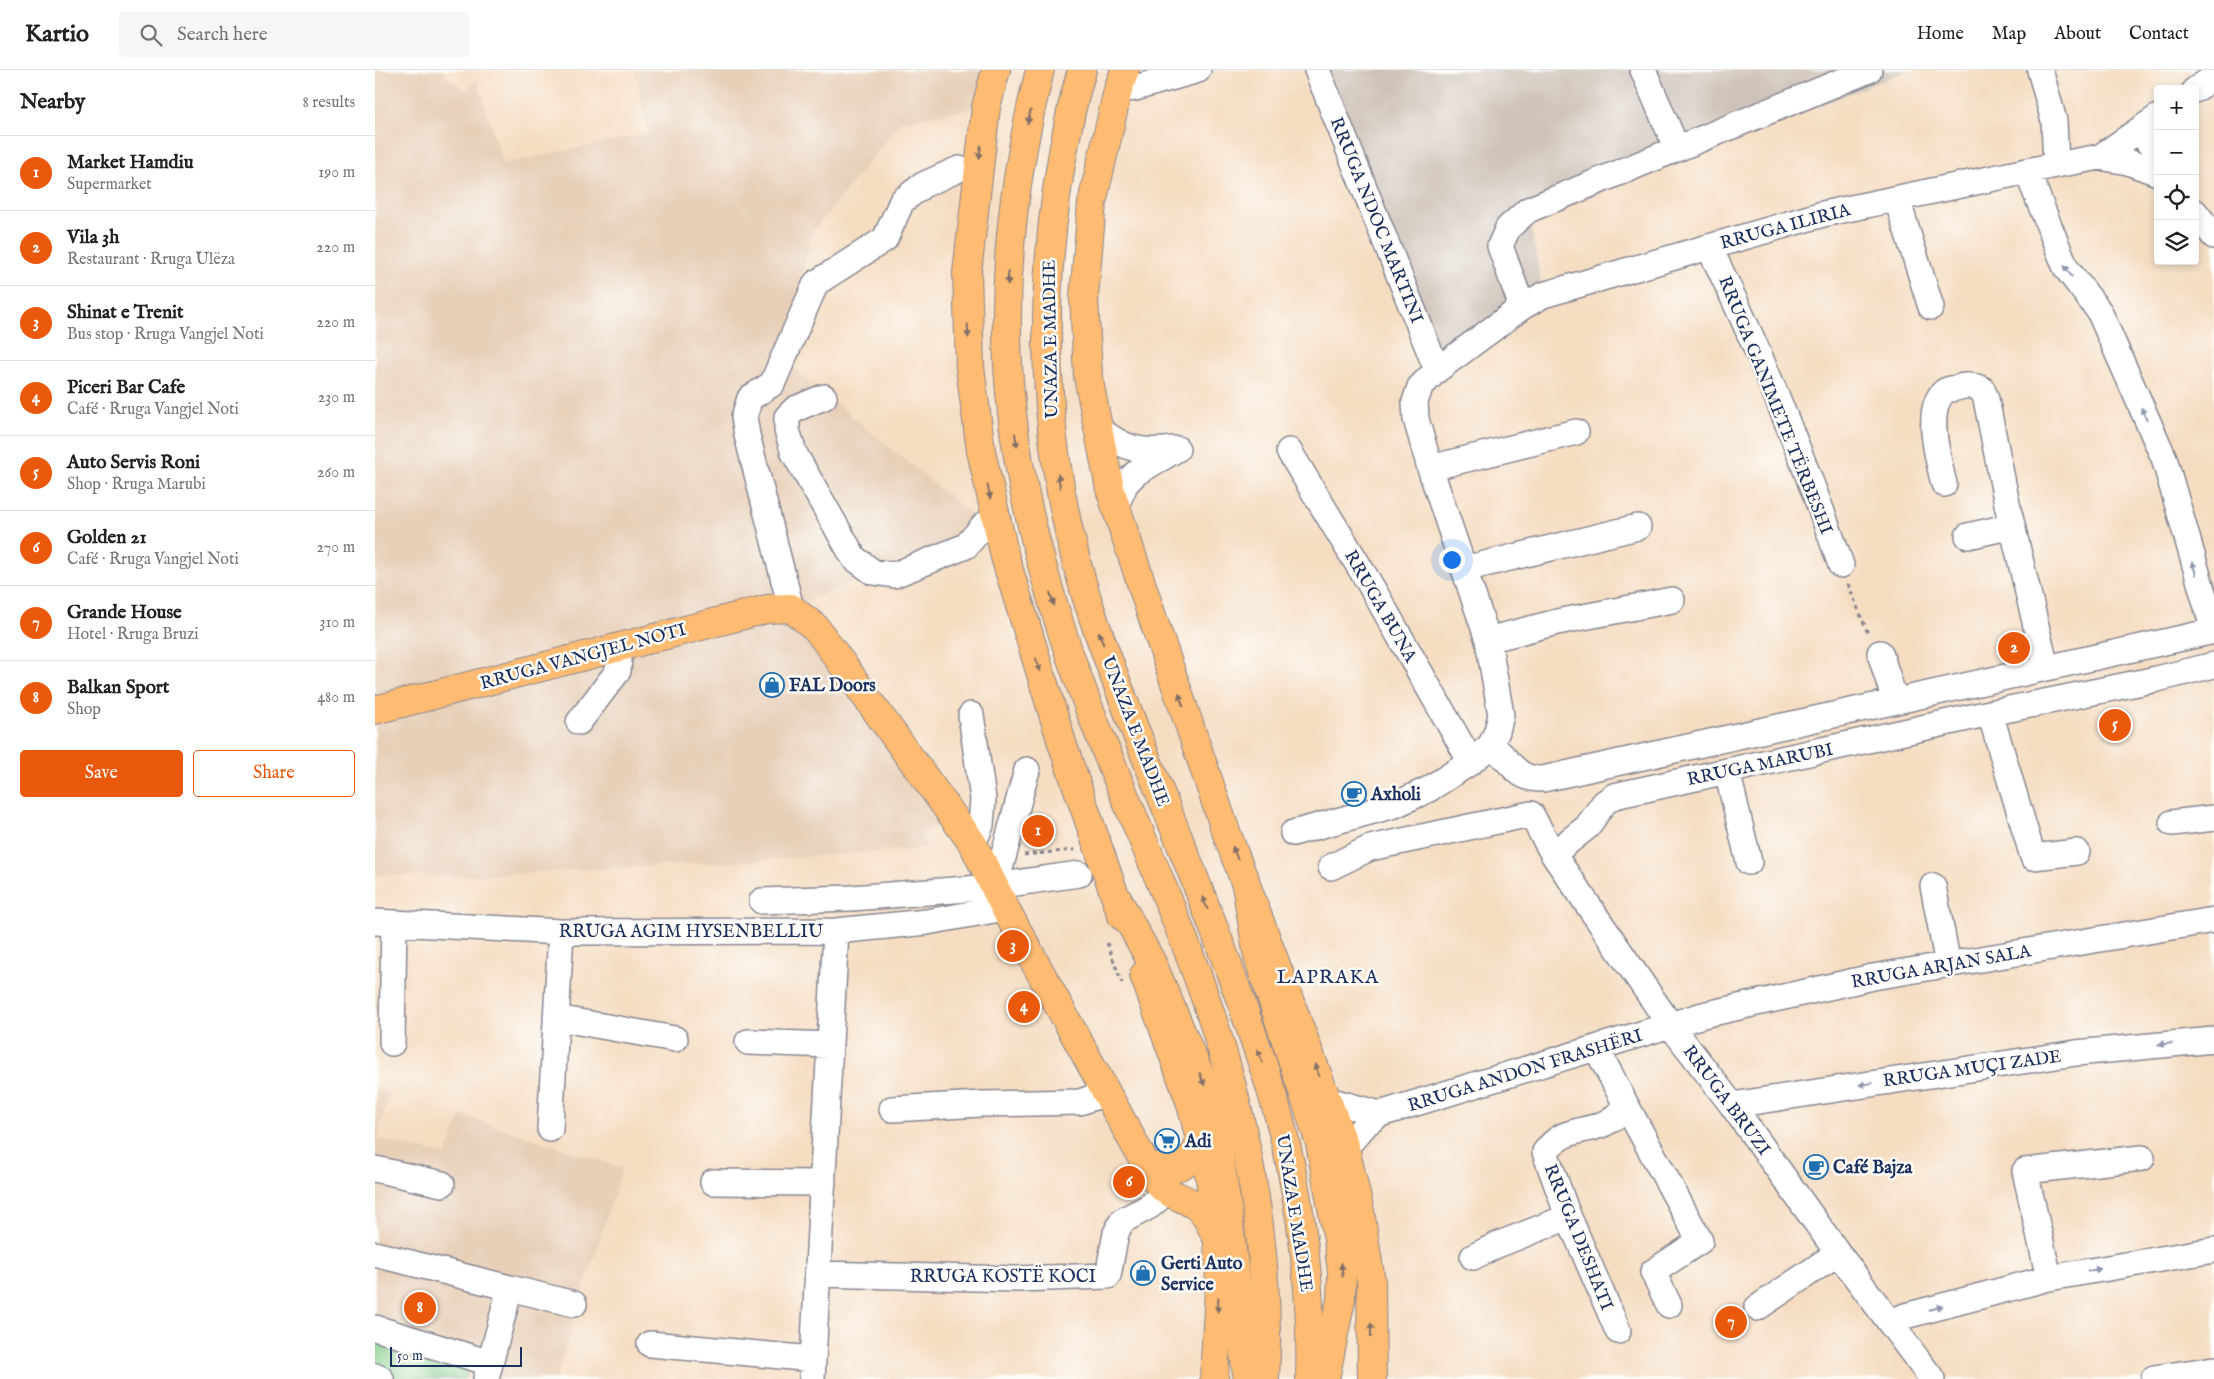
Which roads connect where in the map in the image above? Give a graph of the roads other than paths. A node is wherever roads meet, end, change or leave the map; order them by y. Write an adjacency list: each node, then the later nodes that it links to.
1 (996, 70): 68 (main road, one-way to 68)
2 (1040, 70): 96 (main road, UNAZA E MADHE, one-way to 96)
3 (1081, 70): 90 (main road, UNAZA E MADHE, one-way to 3)
4 (1198, 70): 10 (street)
5 (1317, 70): 26 (street, RRUGA NDOC MARTINI)
6 (1643, 70): 14 (street)
7 (1869, 70): 14 (street)
8 (2040, 70): 16 (street)
9 (2214, 77): 11 (street)
10 (1121, 80): 28 (main road)
11 (2199, 87)
12 (2148, 124): 13 (street); 15 (street)
13 (2154, 142)
14 (1677, 149): 24 (street)
15 (2100, 158): 16 (street, RRUGA ILIRIA); 19 (street, RRUGA ILIRIA)
16 (2056, 165): 18 (street, RRUGA ILIRIA)
17 (959, 169): 41 (street)
18 (2027, 171): 20 (street, RRUGA ILIRIA); 42 (street, one-way to 18)
19 (2154, 172)
20 (1897, 199): 23 (street, RRUGA ILIRIA); 25 (street)
21 (2199, 217): 22 (street)
22 (2214, 236)
23 (1709, 247): 24 (street, RRUGA ILIRIA); 38 (street, RRUGA GANIMETE TËRBESHI)
24 (1522, 307): 26 (street, RRUGA ILIRIA)
25 (1931, 307)
26 (1437, 370): 31 (street, RRUGA ILIRIA)
27 (824, 397): 34 (street)
28 (1099, 429): 33 (main road); 33 (street)
29 (1576, 432): 31 (street)
30 (1289, 451): 54 (street, RRUGA BUNA)
31 (1430, 468): 39 (street, RRUGA ILIRIA)
32 (1944, 484): 35 (street)
33 (1116, 505): 66 (main road, one-way to 33)
34 (984, 525)
35 (2012, 526): 37 (street); 47 (street)
36 (1638, 527): 39 (street)
37 (1968, 536)
38 (1841, 565)
39 (1464, 569): 43 (street, RRUGA ILIRIA)
40 (1673, 600): 43 (street)
41 (791, 608): 44 (main road, RRUGA VANGJEL NOTI); 60 (main road)
42 (2214, 631): 47 (street)
43 (1488, 640): 53 (street, RRUGA ILIRIA)
44 (620, 646): 49 (main road, RRUGA VANGJEL NOTI); 52 (street)
45 (1880, 653): 48 (street)
46 (2214, 665): 50 (street, RRUGA MARUBI)
47 (2046, 668): 48 (street)
48 (1895, 701): 53 (street)
49 (375, 710)
50 (1990, 713): 56 (street, RRUGA MARUBI); 61 (street)
51 (971, 716): 60 (street)
52 (579, 722)
53 (1491, 745): 54 (street)
54 (1471, 762): 59 (street)
55 (1027, 770): 69 (street)
56 (1727, 771): 62 (street, RRUGA MARUBI); 63 (street)
57 (2214, 818): 58 (street)
58 (2172, 823)
59 (1293, 832)
60 (973, 844): 69 (main road)
61 (2077, 852)
62 (1553, 854): 64 (street, RRUGA BRUZI); 77 (street, RRUGA BRUZI)
63 (1749, 862)
64 (1331, 867)
65 (1079, 874): 69 (street)
66 (1245, 879): 85 (main road, one-way to 66); 127 (main road, one-way to 66)
67 (1933, 886): 75 (street)
68 (1114, 893): 92 (main road); 124 (main road, one-way to 124)
69 (1000, 897): 70 (street); 73 (street, RRUGA AGIM HYSENBELLIU); 84 (main road)
70 (762, 901)
71 (2214, 920): 75 (street, RRUGA ARJAN SALA)
72 (384, 923): 74 (street, RRUGA AGIM HYSENBELLIU); 81 (street)
73 (836, 931): 74 (street, RRUGA AGIM HYSENBELLIU); 82 (street)
74 (561, 932): 76 (street)
75 (1947, 965): 77 (street, RRUGA ARJAN SALA)
76 (556, 1018): 78 (street); 91 (street)
77 (1671, 1026): 83 (street, RRUGA ANDON FRASHËRI); 87 (street, RRUGA BRUZI)
78 (675, 1040)
79 (2214, 1040): 87 (street, RRUGA MUÇI ZADE, one-way to 87)
80 (748, 1042): 82 (street)
81 (392, 1043)
82 (830, 1045): 99 (street)
83 (1597, 1049): 86 (street); 89 (street, RRUGA ANDON FRASHËRI)
84 (1106, 1093): 88 (street); 97 (main road)
85 (1328, 1100): 89 (street); 93 (main road)
86 (1626, 1105): 101 (street, RRUGA DESHATI); 111 (street)
87 (1732, 1105): 104 (street, RRUGA BRUZI)
88 (892, 1109)
89 (1379, 1114): 93 (street, RRUGA ANDON FRASHËRI)
90 (1279, 1119): 126 (main road, UNAZA E MADHE); 127 (main road)
91 (550, 1129)
92 (1200, 1136): 97 (main road); 102 (main road)
93 (1345, 1148): 128 (main road, one-way to 93)
94 (2142, 1158): 108 (street)
95 (375, 1169): 100 (street)
96 (1251, 1175): 124 (main road); 125 (main road, UNAZA E MADHE)
97 (1155, 1177): 102 (main road); 107 (street, RRUGA KOSTË KOCI)
98 (713, 1182): 99 (street)
99 (823, 1183): 107 (street)
100 (442, 1184)
101 (1567, 1213): 106 (street); 115 (street, RRUGA DESHATI)
102 (1217, 1240): 123 (main road, one-way to 123)
103 (2214, 1250): 108 (street, one-way to 103)
104 (1838, 1253): 112 (street); 113 (street, RRUGA BRUZI)
105 (375, 1254): 109 (street)
106 (1473, 1258)
107 (817, 1274): 117 (street)
108 (2049, 1278): 113 (street, one-way to 108)
109 (510, 1288): 110 (street); 119 (street)
110 (574, 1304)
111 (1669, 1305)
112 (1757, 1308)
113 (1890, 1322): 129 (street, RRUGA BRUZI)
114 (375, 1328): 119 (street)
115 (1619, 1331)
116 (650, 1344): 117 (street)
117 (813, 1369)
118 (2214, 1369): 121 (street)
119 (488, 1371)
120 (375, 1376): 122 (street)
121 (2154, 1378)
122 (381, 1379)
123 (1214, 1379)
124 (1249, 1379)
125 (1265, 1379)
126 (1310, 1379)
127 (1325, 1379)
128 (1371, 1379)
129 (1932, 1379)

